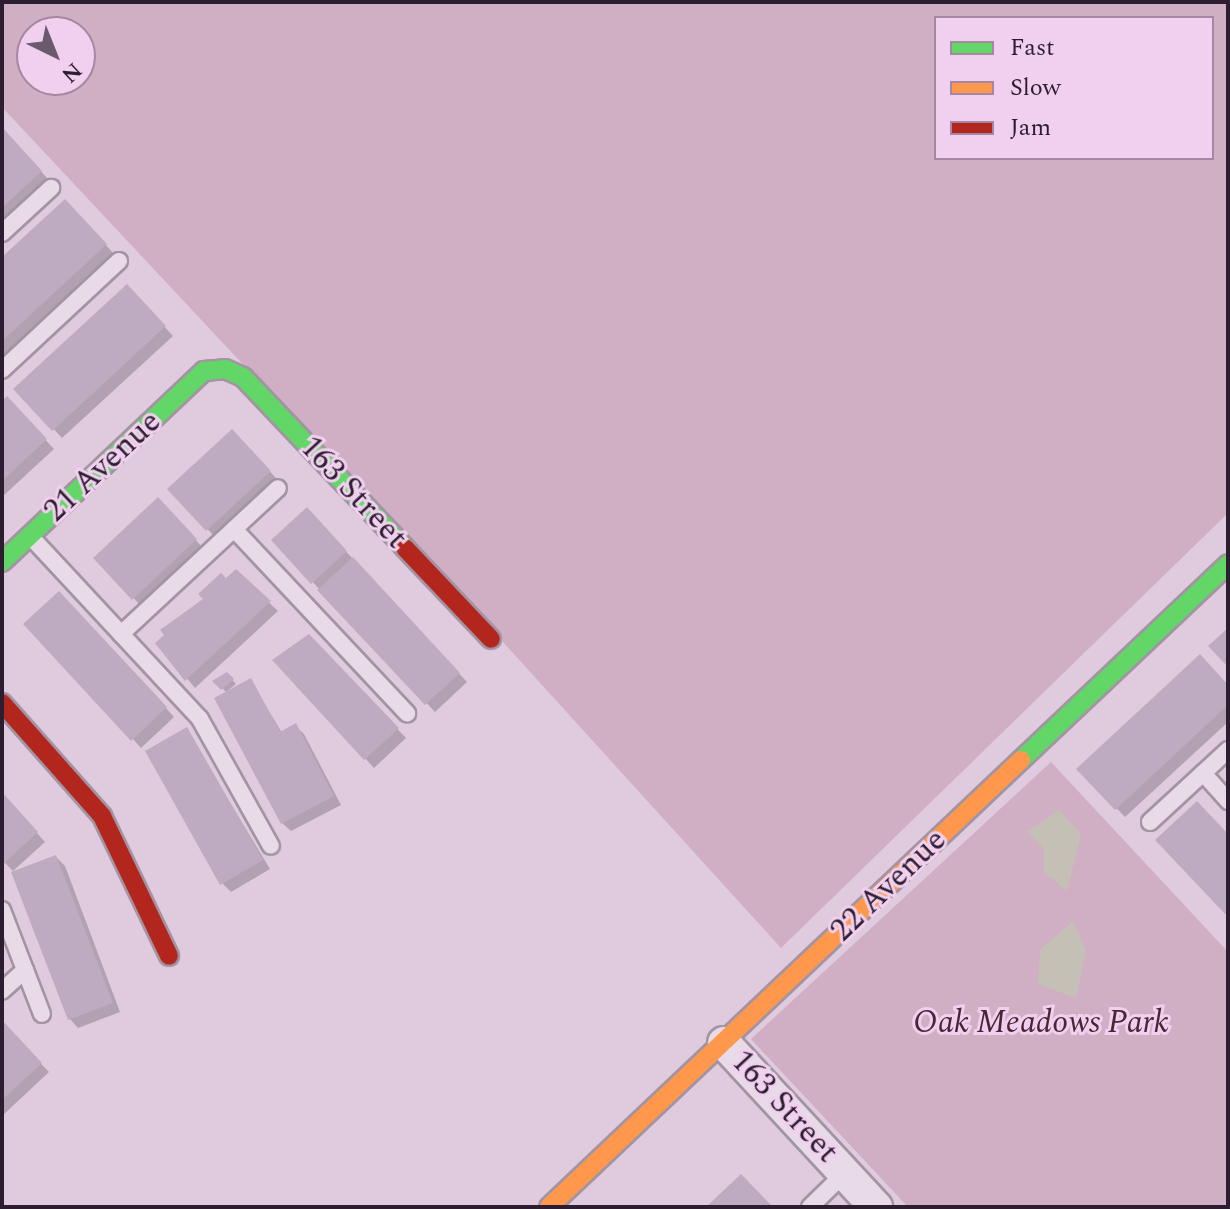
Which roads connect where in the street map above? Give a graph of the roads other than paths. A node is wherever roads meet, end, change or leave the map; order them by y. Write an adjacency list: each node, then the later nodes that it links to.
1 (51, 188): 2 (lane)
2 (2, 233)
3 (119, 261): 4 (lane)
4 (2, 370)
5 (204, 371): 8 (street, 21 Avenue); 12 (street, 163 Street)
6 (278, 488): 7 (lane)
7 (234, 529): 11 (lane); 14 (lane)
8 (30, 536): 9 (street, 21 Avenue); 11 (lane)
9 (2, 562)
10 (1228, 564): 25 (street, 22 Avenue)
11 (121, 634): 19 (lane)
12 (491, 639)
13 (2, 703): 21 (street)
14 (407, 713)
15 (1228, 750): 16 (lane)
16 (1203, 773): 17 (lane); 18 (lane)
17 (1228, 801)
18 (1150, 822)
19 (271, 846)
20 (2, 910): 22 (lane)
21 (169, 956)
22 (25, 970): 23 (lane); 24 (lane)
23 (2, 991)
24 (42, 1014)
25 (724, 1043): 26 (street, 163 Street); 27 (street, 22 Avenue)
26 (845, 1173): 28 (lane); 29 (street, 163 Street)
27 (549, 1207)
28 (810, 1207)
29 (876, 1207)

